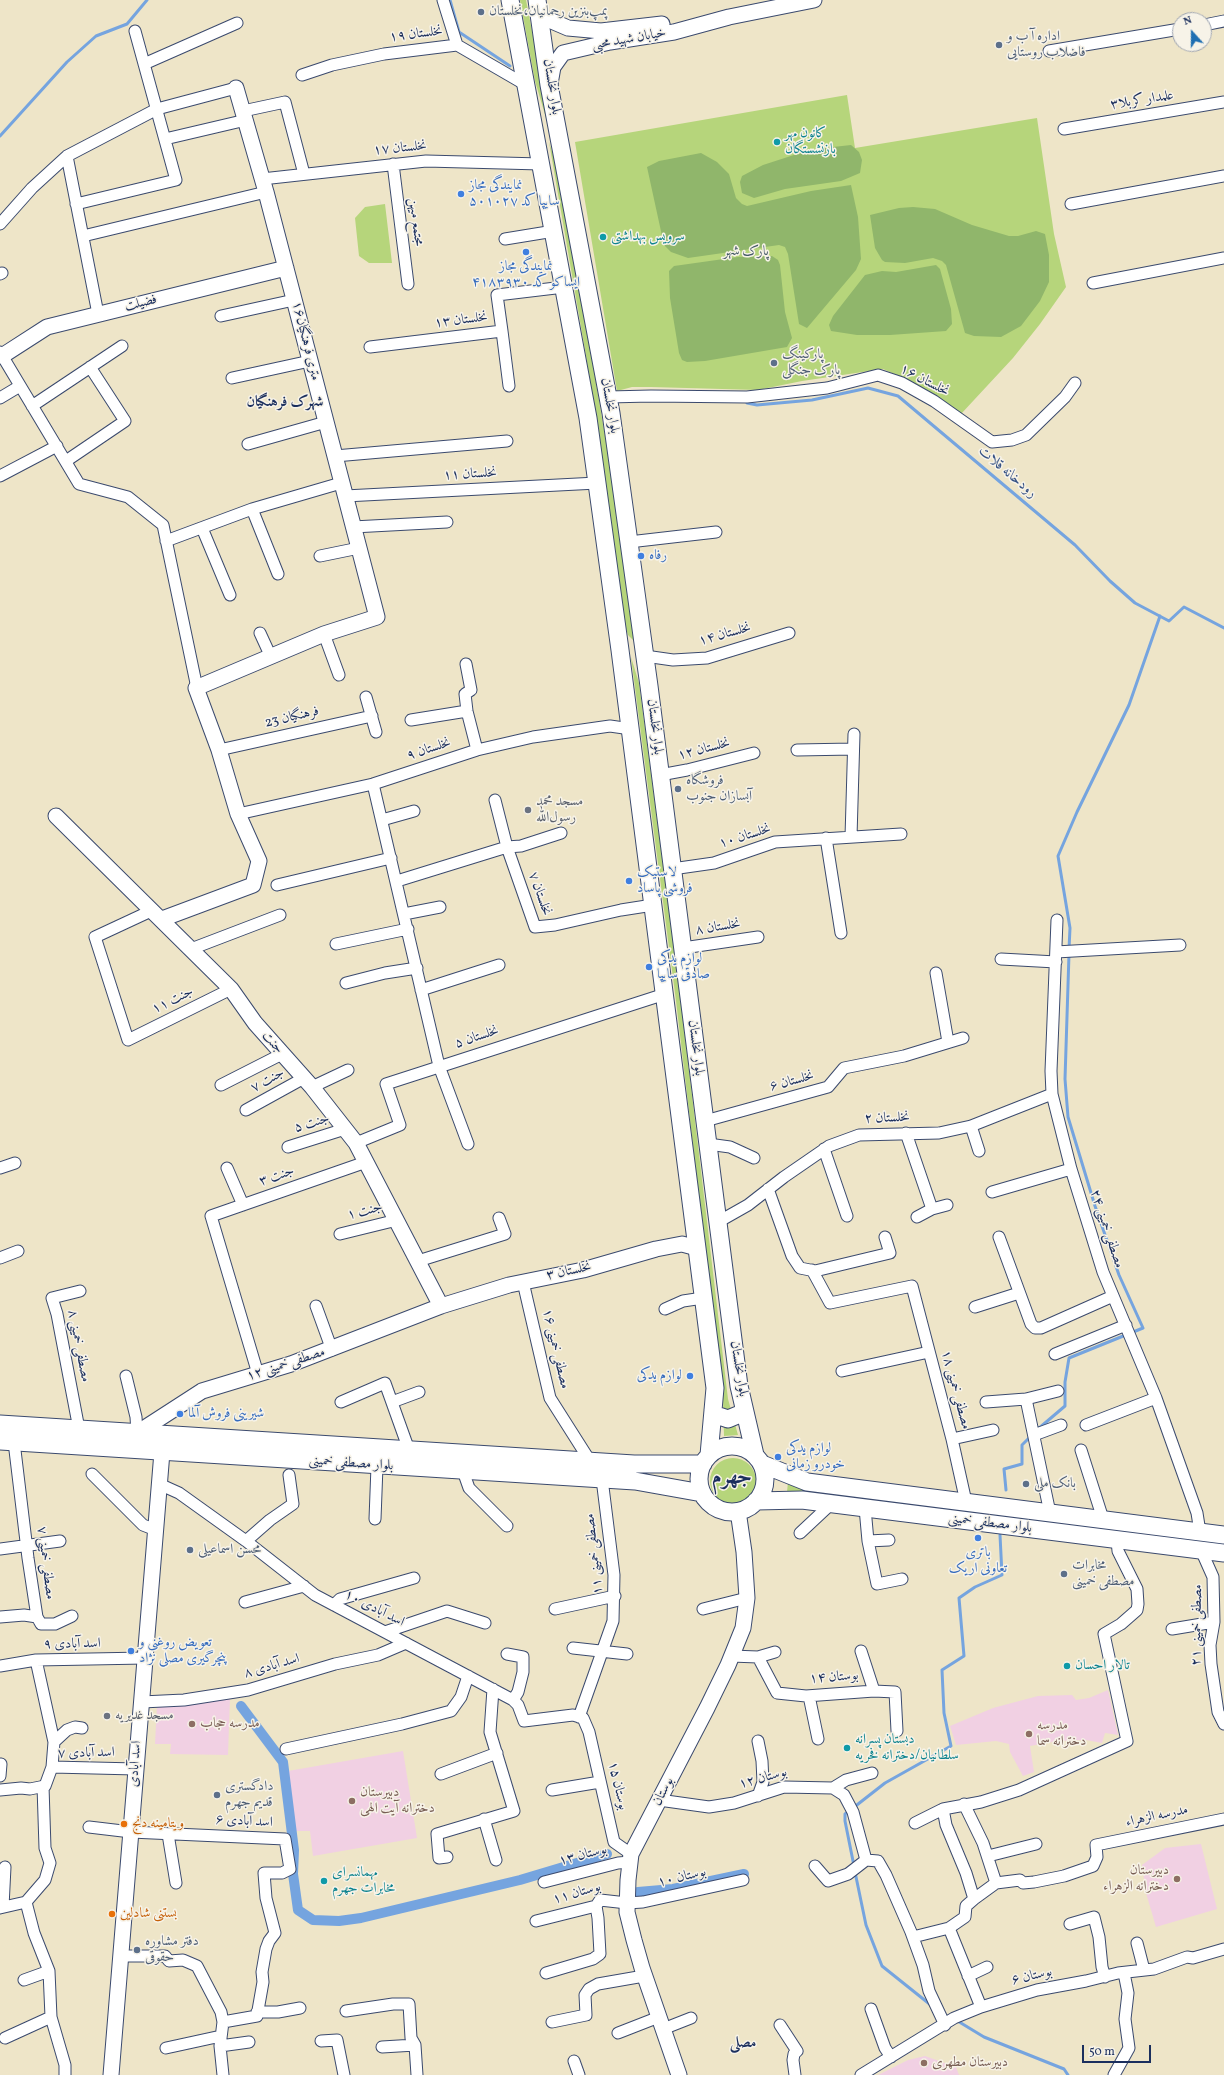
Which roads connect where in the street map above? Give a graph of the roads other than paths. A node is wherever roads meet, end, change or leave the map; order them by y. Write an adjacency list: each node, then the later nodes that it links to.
1 (444, 0): 11 (street)
2 (510, 0): 15 (main road, بلوار نخلستان)
3 (814, 0): 5 (street, خیابان شهید محبی)
4 (538, 8): 5 (street, خیابان شهید محبی); 16 (main road, بلوار نخلستان)
5 (729, 17): 16 (street, خیابان شهید محبی)
6 (1224, 21): 8 (street)
7 (238, 23): 13 (street)
8 (1212, 23)
9 (1172, 30): 12 (street)
10 (135, 31): 13 (street)
11 (457, 45): 14 (street, نخلستان ۱۹); 15 (street, نخلستان ۱۹)
12 (1049, 51)
13 (144, 64): 19 (street)
14 (302, 75)
15 (526, 85): 25 (main road, بلوار نخلستان)
16 (550, 85): 54 (main road, بلوار نخلستان)
17 (236, 88): 19 (street); 20 (street, ۱۶متری فرهنگیان)
18 (1224, 102): 21 (street, علمدار کربلا۳)
19 (157, 109): 22 (street); 23 (street)
20 (244, 116): 22 (street); 26 (street); 28 (street, ۱۶متری فرهنگیان)
21 (1064, 129)
22 (165, 139): 29 (street)
23 (67, 156): 29 (street); 31 (street)
24 (393, 164): 25 (street, نخلستان ۱۷); 26 (street, نخلستان ۱۷); 38 (street, مجتمع میهن)
25 (541, 164): 32 (main road, بلوار نخلستان)
26 (304, 174): 28 (street, نخلستان ۱۷)
27 (1224, 176): 30 (street)
28 (264, 185): 33 (street, نخلستان ۱۷); 36 (street, ۱۶متری فرهنگیان)
29 (76, 204): 33 (street)
30 (1071, 204)
31 (0, 224)
32 (554, 231): 34 (street); 39 (main road, بلوار نخلستان)
33 (83, 236): 41 (street)
34 (505, 239)
35 (1224, 258): 37 (street)
36 (286, 268): 40 (street, ۱۶متری فرهنگیان); 41 (street, فضیلت)
37 (1093, 282)
38 (408, 284)
39 (564, 287): 43 (street, نخلستان ۱۳); 63 (main road, بلوار نخلستان)
40 (294, 300): 42 (street); 47 (street, ۱۶متری فرهنگیان)
41 (98, 314): 46 (street, فضیلت)
42 (221, 316)
43 (502, 331): 45 (street, نخلستان ۱۳); 52 (street)
44 (122, 346): 48 (street)
45 (370, 347)
46 (1, 354): 51 (street)
47 (310, 361): 49 (street); 56 (street, ۱۶متری فرهنگیان)
48 (90, 367): 55 (street); 61 (street)
49 (232, 378)
50 (1075, 383): 54 (street, نخلستان ۱۶)
51 (20, 386): 53 (street); 55 (street)
52 (509, 386)
53 (0, 398)
54 (608, 398): 71 (main road, بلوار نخلستان)
55 (32, 406): 59 (street)
56 (326, 422): 58 (street); 60 (street, ۱۶متری فرهنگیان)
57 (507, 440): 60 (street)
58 (248, 444)
59 (57, 446): 61 (street); 62 (street)
60 (335, 456): 64 (street, ۱۶متری فرهنگیان)
61 (66, 462): 70 (street)
62 (0, 476)
63 (597, 483): 64 (street, نخلستان ۱۱); 79 (main road, بلوار نخلستان)
64 (343, 490): 65 (street, نخلستان ۱۱); 67 (street, ۱۶متری فرهنگیان)
65 (252, 509): 68 (street, نخلستان ۱۱); 74 (street)
66 (447, 522): 67 (street)
67 (353, 527): 72 (street, ۱۶متری فرهنگیان)
68 (202, 528): 70 (street, نخلستان ۱۱); 75 (street)
69 (716, 532): 71 (street)
70 (166, 541): 84 (street)
71 (629, 542): 80 (main road, بلوار نخلستان)
72 (359, 548): 73 (street); 78 (street, ۱۶متری فرهنگیان)
73 (320, 556)
74 (278, 574)
75 (230, 595)
76 (260, 633): 81 (street)
77 (789, 633): 80 (street, نخلستان ۱۴)
78 (324, 634): 81 (street); 83 (street)
79 (620, 650): 80 (main road); 89 (main road, بلوار نخلستان)
80 (644, 651): 97 (main road, بلوار نخلستان)
81 (271, 657): 84 (street)
82 (466, 664): 86 (street)
83 (339, 675)
84 (197, 688): 93 (street)
85 (366, 697): 87 (street)
86 (466, 711): 88 (street); 94 (street)
87 (372, 716): 90 (street); 93 (street, فرهنگیان 23)
88 (411, 720)
89 (631, 729): 94 (street, نخلستان ۹); 113 (main road, بلوار نخلستان)
90 (376, 732)
91 (854, 734): 92 (street)
92 (853, 749): 95 (street); 106 (street)
93 (219, 750): 101 (street)
94 (477, 750): 98 (street, نخلستان ۹)
95 (797, 750)
96 (754, 753): 97 (street, نخلستان ۱۲)
97 (660, 775): 110 (main road, بلوار نخلستان)
98 (373, 784): 101 (street, نخلستان ۹); 103 (street)
99 (495, 800): 108 (street, نخلستان ۷)
100 (414, 812): 103 (street)
101 (238, 814): 116 (street)
102 (56, 816): 116 (street, جنت)
103 (382, 820): 109 (street)
104 (560, 833): 108 (street)
105 (901, 834): 106 (street, نخلستان ۱۰)
106 (851, 837): 107 (street, نخلستان ۱۰)
107 (826, 838): 110 (street, نخلستان ۱۰); 120 (street)
108 (507, 847): 111 (street); 113 (street, نخلستان ۷)
109 (391, 858): 111 (street); 112 (street)
110 (672, 869): 124 (main road, بلوار نخلستان)
111 (397, 881): 115 (street)
112 (277, 885)
113 (653, 905): 134 (main road, بلوار نخلستان)
114 (440, 907): 115 (street)
115 (404, 914): 119 (street)
116 (158, 915): 125 (street, جنت); 132 (street, جنت ۱۱)
117 (280, 915): 125 (street)
118 (1057, 920): 126 (street, مصطفی خمینی ۲۴)
119 (408, 929): 122 (street); 129 (street)
120 (841, 933)
121 (758, 937): 124 (street, نخلستان ۸)
122 (336, 944)
123 (1180, 945): 126 (street)
124 (682, 948): 144 (main road, بلوار نخلستان)
125 (191, 949): 132 (street, جنت)
126 (1056, 957): 127 (street); 142 (street, مصطفی خمینی ۲۴)
127 (1001, 959)
128 (499, 965): 133 (street)
129 (416, 968): 131 (street); 133 (street)
130 (936, 973): 136 (street)
131 (346, 983)
132 (231, 989): 137 (street, جنت)
133 (421, 990): 138 (street)
134 (665, 994): 138 (street, نخلستان ۵); 173 (main road, بلوار نخلستان)
135 (963, 1038): 136 (street, نخلستان ۶)
136 (948, 1042): 144 (street, نخلستان ۶)
137 (282, 1054): 140 (street, جنت); 141 (street)
138 (439, 1066): 148 (street, نخلستان ۵); 149 (street)
139 (348, 1070): 140 (street, جنت ۷)
140 (308, 1083): 143 (street, جنت ۷); 146 (street, جنت)
141 (220, 1085)
142 (1052, 1094): 145 (street, نخلستان ۲); 159 (street, مصطفی خمینی ۲۴)
143 (246, 1110)
144 (705, 1121): 150 (main road, بلوار نخلستان)
145 (971, 1126): 147 (street, نخلستان ۲); 153 (street)
146 (344, 1129): 148 (street, جنت); 151 (street, جنت ۵)
147 (906, 1133): 152 (street, نخلستان ۲); 164 (street)
148 (356, 1143): 155 (street, جنت)
149 (468, 1144)
150 (708, 1144): 154 (street); 169 (main road, بلوار نخلستان)
151 (288, 1147)
152 (824, 1149): 160 (street, نخلستان ۲); 165 (street)
153 (979, 1150)
154 (754, 1158)
155 (366, 1162): 162 (street, جنت ۳); 168 (street, جنت)
156 (15, 1163): 157 (street)
157 (0, 1168)
158 (227, 1168): 162 (street)
159 (1072, 1169): 161 (street); 181 (street, مصطفی خمینی ۲۴)
160 (768, 1189): 169 (street, نخلستان ۲); 177 (street)
161 (992, 1192)
162 (243, 1205): 192 (street, جنت ۳)
163 (947, 1205): 164 (street)
164 (932, 1209): 166 (street)
165 (847, 1216)
166 (917, 1217)
167 (499, 1218): 176 (street)
168 (397, 1220): 170 (street, جنت ۱); 176 (street, جنت)
169 (718, 1222): 201 (main road, بلوار نخلستان)
170 (340, 1234)
171 (885, 1237): 177 (street)
172 (999, 1237): 180 (street)
173 (697, 1248): 178 (street, نخلستان ۳); 182 (main road, بلوار نخلستان)
174 (18, 1251): 175 (street)
175 (0, 1258)
176 (418, 1261): 184 (street, جنت)
177 (812, 1270): 189 (street, مصطفی خمینی ۱۸)
178 (523, 1282): 184 (street, نخلستان ۳); 219 (street, مصطفی خمینی ۱۶)
179 (80, 1291): 206 (street, مصطفی خمینی ۸)
180 (1020, 1293): 181 (street); 185 (street)
181 (1113, 1296): 187 (street, مصطفی خمینی ۲۴)
182 (703, 1298): 186 (street); 202 (main road, بلوار نخلستان)
183 (316, 1306): 188 (street)
184 (441, 1306): 188 (street, مصطفی خمینی ۱۲)
185 (975, 1307)
186 (665, 1309)
187 (1126, 1326): 190 (street); 196 (street, مصطفی خمینی ۲۴)
188 (332, 1350): 192 (street, مصطفی خمینی ۱۲)
189 (929, 1352): 191 (street); 211 (street, مصطفی خمینی ۱۸)
190 (1055, 1354)
191 (842, 1371)
192 (258, 1374): 208 (street, مصطفی خمینی ۱۲)
193 (126, 1376): 208 (street)
194 (1058, 1391): 197 (street)
195 (419, 1392): 199 (street)
196 (1156, 1398): 205 (street); 238 (street, مصطفی خمینی ۲۴)
197 (1026, 1399): 200 (street); 210 (street)
198 (341, 1402): 199 (street)
199 (392, 1402): 214 (street)
200 (986, 1402)
201 (744, 1409): 202 (main road); 218 (main road, بلوار نخلستان)
202 (713, 1410): 217 (main road, بلوار نخلستان)
203 (0, 1424): 206 (main road, بلوار مصطفی خمینی)
204 (1061, 1425): 210 (street)
205 (1086, 1425)
206 (79, 1429): 208 (main road, بلوار مصطفی خمینی)
207 (993, 1430): 211 (street)
208 (137, 1433): 209 (main road, بلوار مصطفی خمینی)
209 (164, 1435): 213 (main road, بلوار مصطفی خمینی); 216 (main road)
210 (1034, 1435): 233 (street)
211 (952, 1439): 229 (street, مصطفی خمینی ۱۸)
212 (7, 1442): 216 (main road, بلوار مصطفی خمینی); 246 (street, مصطفی خمینی ۷)
213 (353, 1446): 214 (main road, بلوار مصطفی خمینی); 220 (main road)
214 (409, 1450): 219 (main road, بلوار مصطفی خمینی)
215 (1081, 1450): 235 (street)
216 (162, 1452): 220 (main road, بلوار مصطفی خمینی); 226 (street, اسد آبادی)
217 (706, 1460): 218 (main road); 219 (main road, بلوار مصطفی خمینی); 227 (main road)
218 (759, 1460): 228 (main road); 229 (main road, بلوار مصطفی خمینی)
219 (590, 1461)
220 (351, 1464): 221 (main road, بلوار مصطفی خمینی)
221 (377, 1466): 222 (main road, بلوار مصطفی خمینی); 234 (street)
222 (463, 1471): 225 (main road, بلوار مصطفی خمینی); 236 (street)
223 (92, 1474): 237 (street)
224 (289, 1475): 244 (street)
225 (602, 1479): 227 (main road, بلوار مصطفی خمینی); 253 (street, مصطفی خمینی ۱۱)
226 (159, 1484): 237 (street, اسد آبادی); 244 (street, اسد آبادی ۱۰)
227 (702, 1492): 232 (main road)
228 (756, 1501): 230 (main road, بلوار مصطفی خمینی); 232 (main road)
229 (966, 1502): 233 (main road, بلوار مصطفی خمینی)
230 (831, 1504): 231 (main road, بلوار مصطفی خمینی); 239 (street)
231 (865, 1508): 242 (main road, بلوار مصطفی خمینی); 245 (street)
232 (738, 1511): 254 (street, بوستان)
233 (1050, 1513): 235 (main road, بلوار مصطفی خمینی)
234 (375, 1519)
235 (1103, 1519): 238 (main road, بلوار مصطفی خمینی)
236 (507, 1526)
237 (156, 1530): 275 (street, اسد آبادی)
238 (1200, 1532): 240 (main road, بلوار مصطفی خمینی)
239 (800, 1533)
240 (1224, 1535)
241 (889, 1540): 245 (street)
242 (1117, 1540): 248 (main road, بلوار مصطفی خمینی); 306 (street)
243 (60, 1541): 246 (street)
244 (246, 1541): 252 (street, اسد آبادی ۱۰)
245 (868, 1541): 251 (street)
246 (27, 1546): 247 (street); 261 (street, مصطفی خمینی ۷)
247 (0, 1549)
248 (1201, 1550): 249 (main road, بلوار مصطفی خمینی); 262 (street, مصطفی خمینی ۲۱)
249 (1224, 1553)
250 (414, 1578): 256 (street)
251 (902, 1579)
252 (304, 1586): 255 (street); 256 (street, اسد آبادی ۱۰)
253 (615, 1596): 257 (street); 269 (street, مصطفی خمینی ۱۱)
254 (747, 1598): 258 (street); 273 (street, بوستان)
255 (246, 1602)
256 (334, 1605): 265 (street, اسد آبادی ۱۰)
257 (555, 1609)
258 (703, 1609)
259 (72, 1616): 261 (street)
260 (0, 1617): 261 (street)
261 (37, 1617)
262 (1214, 1622): 264 (street); 285 (street, مصطفی خمینی ۲۱)
263 (485, 1623): 265 (street)
264 (1172, 1629)
265 (385, 1632): 266 (street, اسد آبادی ۱۰)
266 (406, 1643): 278 (street, اسد آبادی ۱۰); 283 (street, اسد آبادی ۸)
267 (573, 1648): 269 (street)
268 (861, 1651): 280 (street)
269 (602, 1652): 272 (street); 284 (street, مصطفی خمینی ۱۱)
270 (775, 1652): 274 (street)
271 (507, 1654): 282 (street)
272 (627, 1654)
273 (731, 1656): 274 (street); 305 (street, بوستان)
274 (758, 1657): 281 (street, بوستان ۱۴)
275 (145, 1658): 276 (street, اسد آبادی ۹); 283 (street, اسد آبادی)
276 (36, 1660): 277 (street, اسد آبادی ۹); 290 (street)
277 (0, 1666)
278 (468, 1676): 279 (street, اسد آبادی ۱۰); 291 (street)
279 (493, 1689): 282 (street, اسد آبادی ۱۰); 292 (street)
280 (874, 1691): 281 (street, بوستان ۱۴); 287 (street, بوستان ۱۴)
281 (809, 1696): 288 (street)
282 (513, 1700): 284 (street)
283 (142, 1702): 295 (street, اسد آبادی)
284 (581, 1717): 299 (street, بوستان ۱۵)
285 (1224, 1724)
286 (82, 1728): 290 (street)
287 (897, 1732)
288 (818, 1739)
289 (758, 1741): 304 (street)
290 (54, 1742): 294 (street)
291 (286, 1749)
292 (497, 1753): 297 (street); 308 (street)
293 (1, 1764): 298 (street)
294 (52, 1767): 295 (street, اسد آبادی ۷); 300 (street, اسد آبادی ۷)
295 (136, 1769): 312 (street, اسد آبادی)
296 (872, 1773): 301 (street, ۱۲ بوستان)
297 (440, 1774)
298 (0, 1776)
299 (600, 1782): 303 (street); 317 (street, بوستان ۱۵)
300 (43, 1786): 302 (street); 328 (street)
301 (833, 1788): 304 (street, ۱۲ بوستان); 319 (street)
302 (0, 1790)
303 (552, 1790)
304 (758, 1796): 305 (street, ۱۲ بوستان)
305 (659, 1800): 317 (street, بوستان)
306 (964, 1804): 307 (street); 315 (street)
307 (943, 1809): 310 (street); 327 (street)
308 (484, 1819): 316 (street); 318 (street)
309 (1224, 1819): 326 (street, مدرسه الزهراء)
310 (915, 1823)
311 (89, 1827): 312 (street, اسد آبادی ۶)
312 (131, 1832): 313 (street, اسد آبادی ۶); 338 (street, اسد آبادی)
313 (168, 1834): 325 (street); 352 (street, اسد آبادی ۶)
314 (1036, 1844): 315 (street)
315 (988, 1856): 326 (street)
316 (447, 1857)
317 (630, 1858): 324 (street, بوستان ۱۳); 329 (street, بوستان)
318 (496, 1860)
319 (866, 1860): 320 (street); 335 (street)
320 (815, 1866)
321 (6, 1867): 323 (street)
322 (743, 1880): 329 (street, بوستان ۱۰)
323 (2, 1881): 331 (street)
324 (544, 1882)
325 (176, 1883)
326 (996, 1883): 327 (street)
327 (974, 1899): 334 (street)
328 (26, 1902): 331 (street); 341 (street)
329 (627, 1903): 330 (street, بوستان ۱۱); 344 (street, بوستان)
330 (596, 1906): 332 (street, بوستان ۱۱); 342 (street)
331 (2, 1908)
332 (536, 1921)
333 (1070, 1924): 346 (street)
334 (949, 1928): 335 (street); 345 (street)
335 (913, 1937): 358 (street)
336 (1137, 1943): 340 (street)
337 (1224, 1949): 340 (street, بوستان ۶)
338 (121, 1956): 355 (street); 371 (street, اسد آبادی)
339 (987, 1967): 345 (street)
340 (1144, 1970): 343 (street, بوستان ۶)
341 (49, 1971): 347 (street); 353 (street)
342 (546, 1973)
343 (1124, 1973): 346 (street, بوستان ۶); 379 (street)
344 (644, 1976): 356 (street); 357 (street, بوستان)
345 (968, 1976): 348 (street)
346 (1105, 1977): 348 (street, بوستان ۶)
347 (24, 1980)
348 (981, 2007): 358 (street, بوستان ۶)
349 (300, 2008): 352 (street)
350 (871, 2009): 368 (street)
351 (346, 2011): 365 (street)
352 (257, 2012): 355 (street)
353 (51, 2017): 361 (street); 370 (street)
354 (691, 2018): 357 (street)
355 (223, 2022): 362 (street)
356 (552, 2022)
357 (661, 2023): 360 (street); 376 (street, بوستان)
358 (945, 2025): 368 (street, بوستان ۶)
359 (780, 2026): 377 (street)
360 (618, 2033)
361 (5, 2038)
362 (221, 2041): 364 (street); 367 (street); 372 (street)
363 (321, 2041): 373 (street)
364 (249, 2042)
365 (415, 2045): 366 (street); 374 (street)
366 (382, 2047)
367 (166, 2048)
368 (891, 2057): 378 (street, بوستان ۶)
369 (574, 2061): 375 (street)
370 (65, 2075)
371 (111, 2075)
372 (223, 2075)
373 (344, 2075)
374 (417, 2075)
375 (579, 2075)
376 (679, 2075)
377 (794, 2075)
378 (862, 2075)
379 (1114, 2075)

